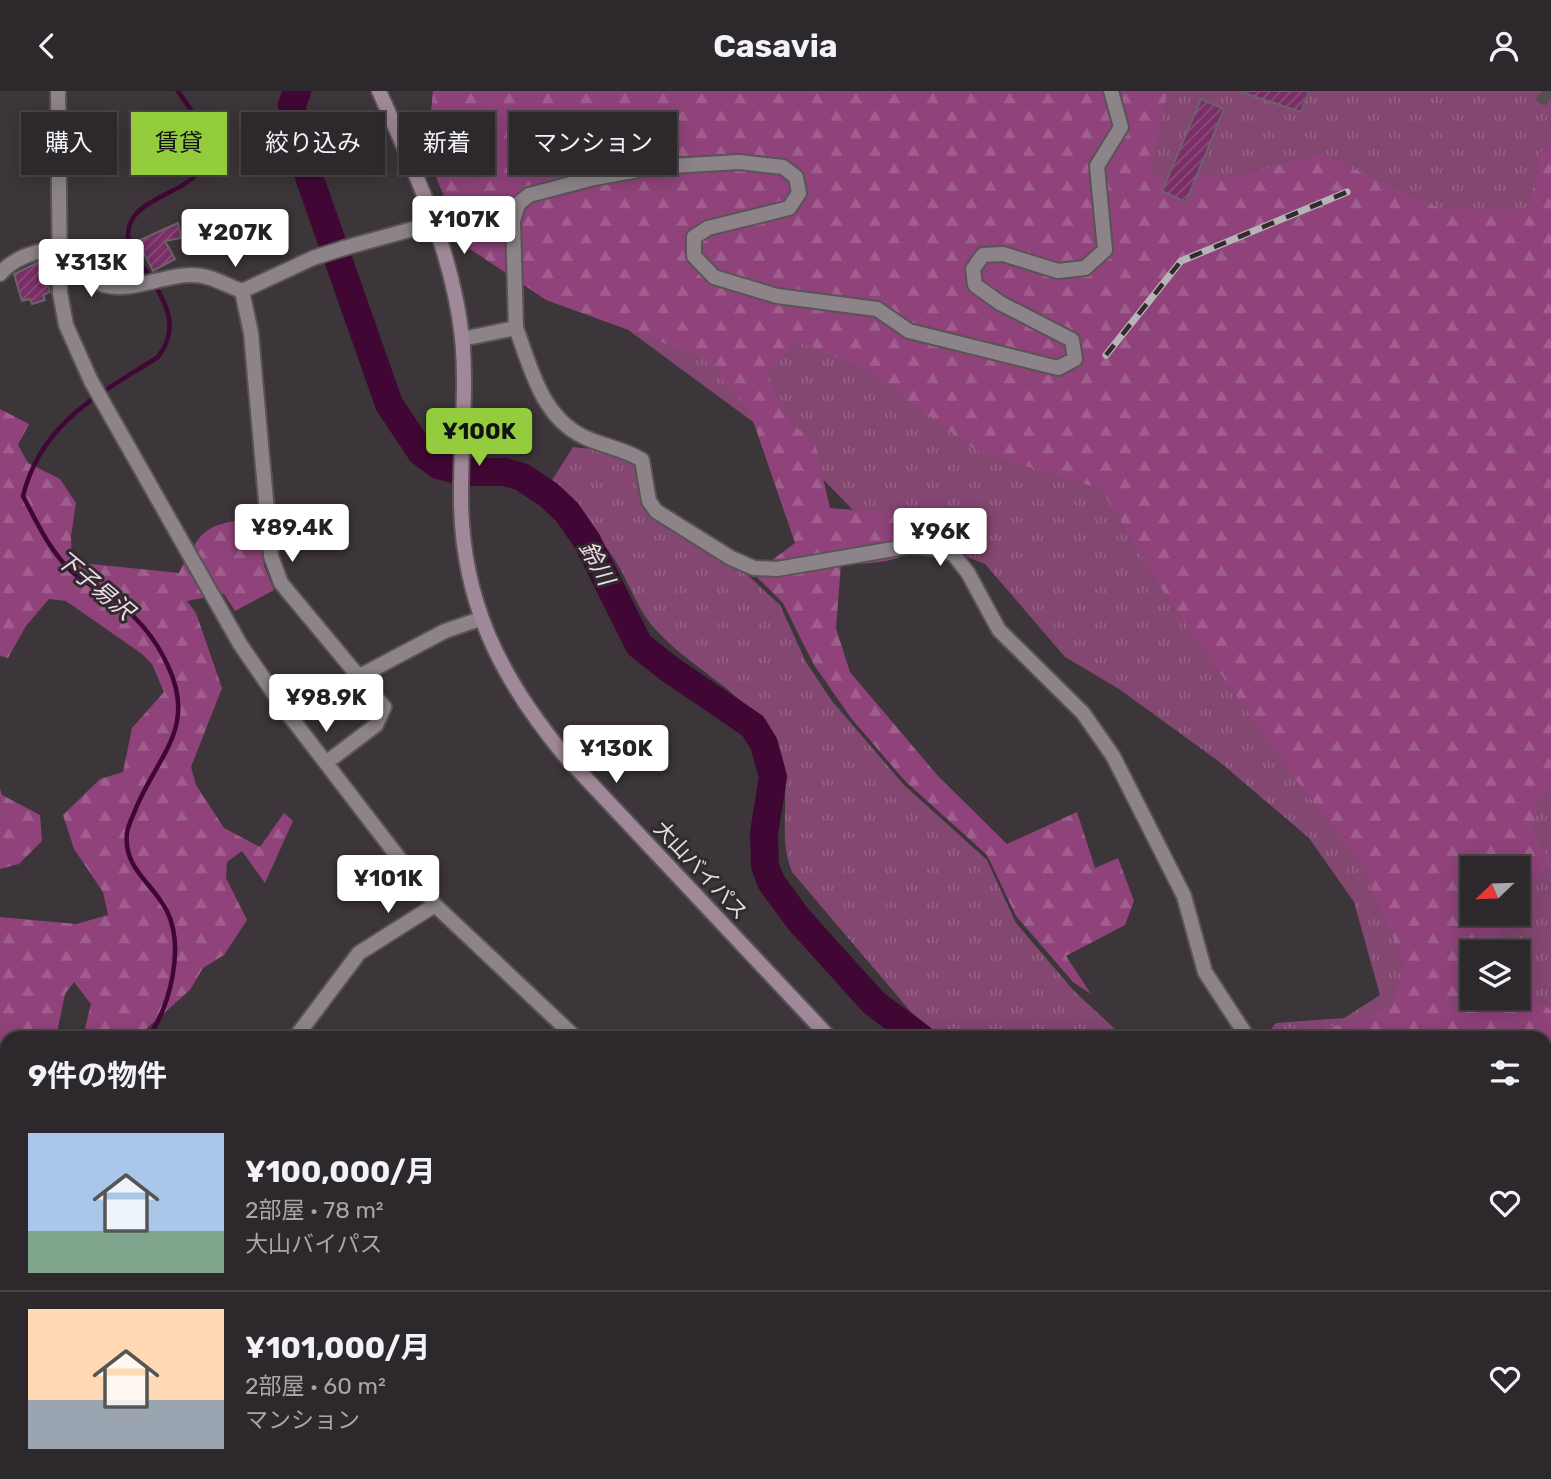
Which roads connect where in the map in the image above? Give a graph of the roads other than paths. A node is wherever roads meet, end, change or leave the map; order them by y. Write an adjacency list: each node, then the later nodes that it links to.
1 (58, 91): 5 (street)
2 (380, 91): 4 (main road, 大山バイパス)
3 (1111, 91): 8 (street)
4 (435, 223): 7 (street); 9 (main road, 大山バイパス)
5 (58, 247): 6 (street); 7 (street); 12 (street)
6 (0, 274)
7 (242, 291): 11 (street)
8 (516, 328): 9 (street); 17 (street)
9 (462, 339): 10 (main road, 大山バイパス)
10 (480, 619): 11 (street); 16 (main road, 大山バイパス)
11 (358, 677): 12 (street)
12 (327, 762): 13 (street)
13 (435, 905): 14 (street); 15 (street)
14 (300, 1031)
15 (569, 1031)
16 (823, 1031)
17 (1243, 1031)

